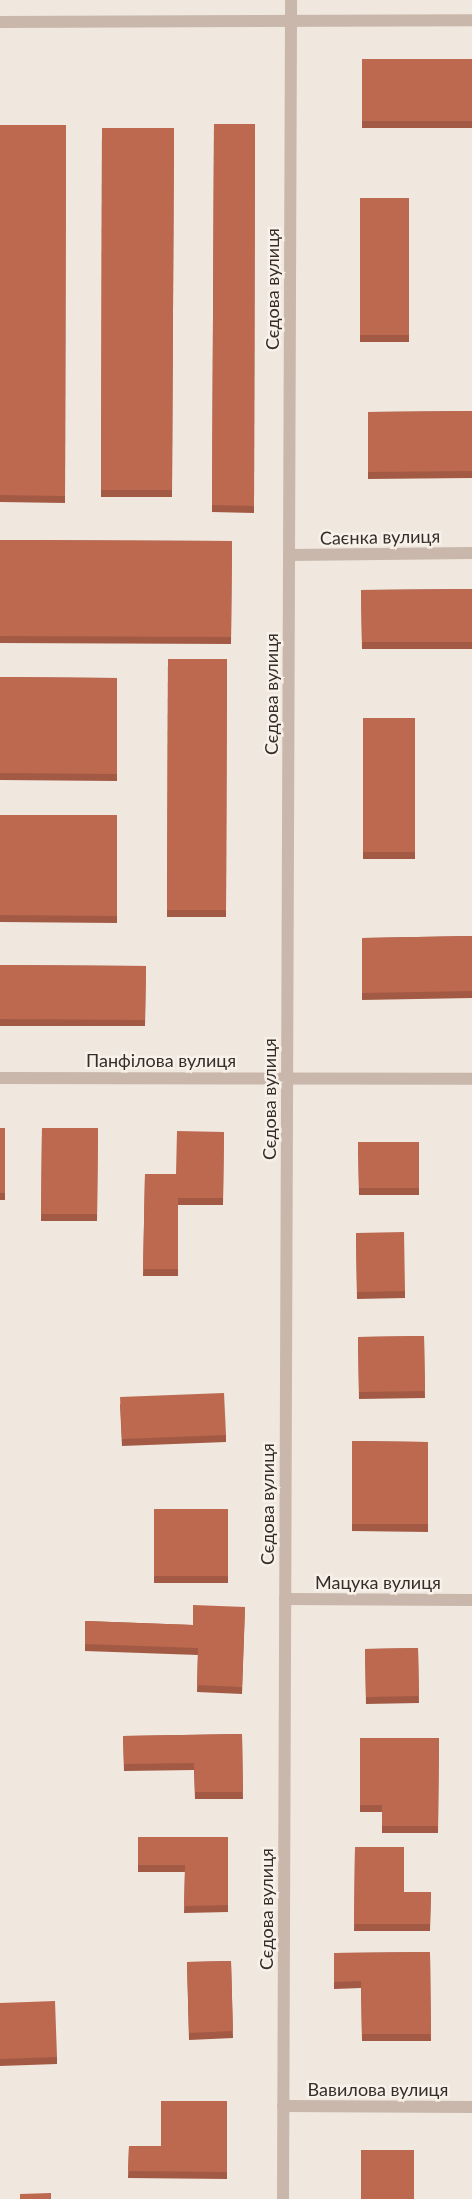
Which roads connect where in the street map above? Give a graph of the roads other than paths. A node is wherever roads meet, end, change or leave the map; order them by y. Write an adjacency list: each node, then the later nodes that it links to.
1 (291, 0): 2 (street, Сєдова вулиця)
2 (291, 19): 3 (street); 4 (street); 6 (street, Сєдова вулиця)
3 (472, 20)
4 (0, 22)
5 (472, 553): 6 (street, Саєнка вулиця)
6 (289, 555): 8 (street, Сєдова вулиця)
7 (0, 1078): 8 (street, Панфілова вулиця)
8 (287, 1078): 9 (street, Панфілова вулиця); 10 (street, Сєдова вулиця)
9 (472, 1078)
10 (284, 1599): 11 (street, Мацука вулиця); 12 (street, Сєдова вулиця)
11 (472, 1600)
12 (283, 2106): 13 (street, Вавилова вулиця); 14 (street, Сєдова вулиця)
13 (472, 2107)
14 (283, 2199)

